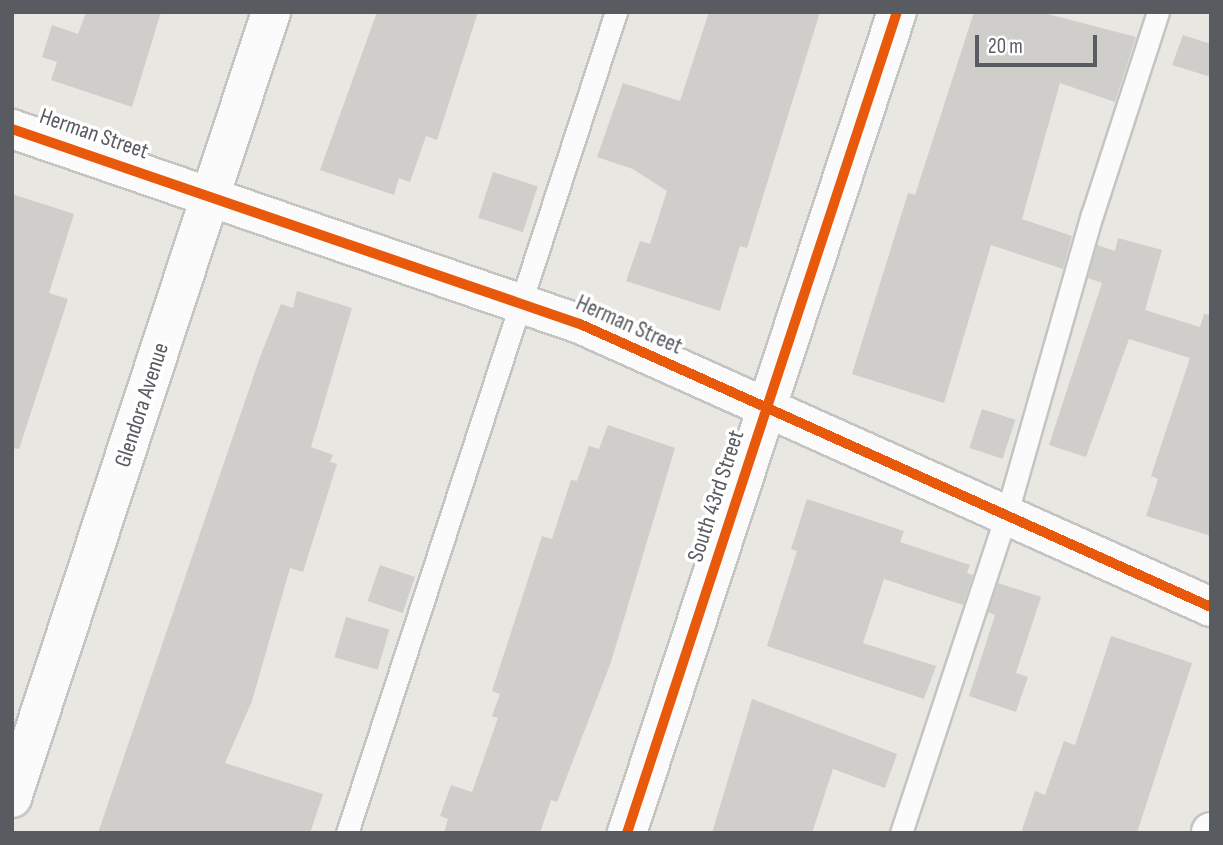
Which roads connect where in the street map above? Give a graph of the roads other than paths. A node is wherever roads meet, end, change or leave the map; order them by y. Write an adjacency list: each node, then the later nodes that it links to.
1 (271, 12): 6 (street, Glendora Avenue)
2 (616, 12): 7 (lane)
3 (897, 12): 8 (street, South 43rd Street)
4 (1158, 12): 9 (lane)
5 (12, 129): 6 (street, Herman Street)
6 (211, 195): 7 (street, Herman Street); 11 (street, Glendora Avenue)
7 (523, 304): 8 (street, Herman Street); 12 (lane)
8 (767, 409): 9 (street, Herman Street); 13 (street, South 43rd Street)
9 (1006, 516): 10 (street, Herman Street); 14 (lane)
10 (1211, 607)
11 (12, 798)
12 (346, 833)
13 (627, 833)
14 (901, 833)

